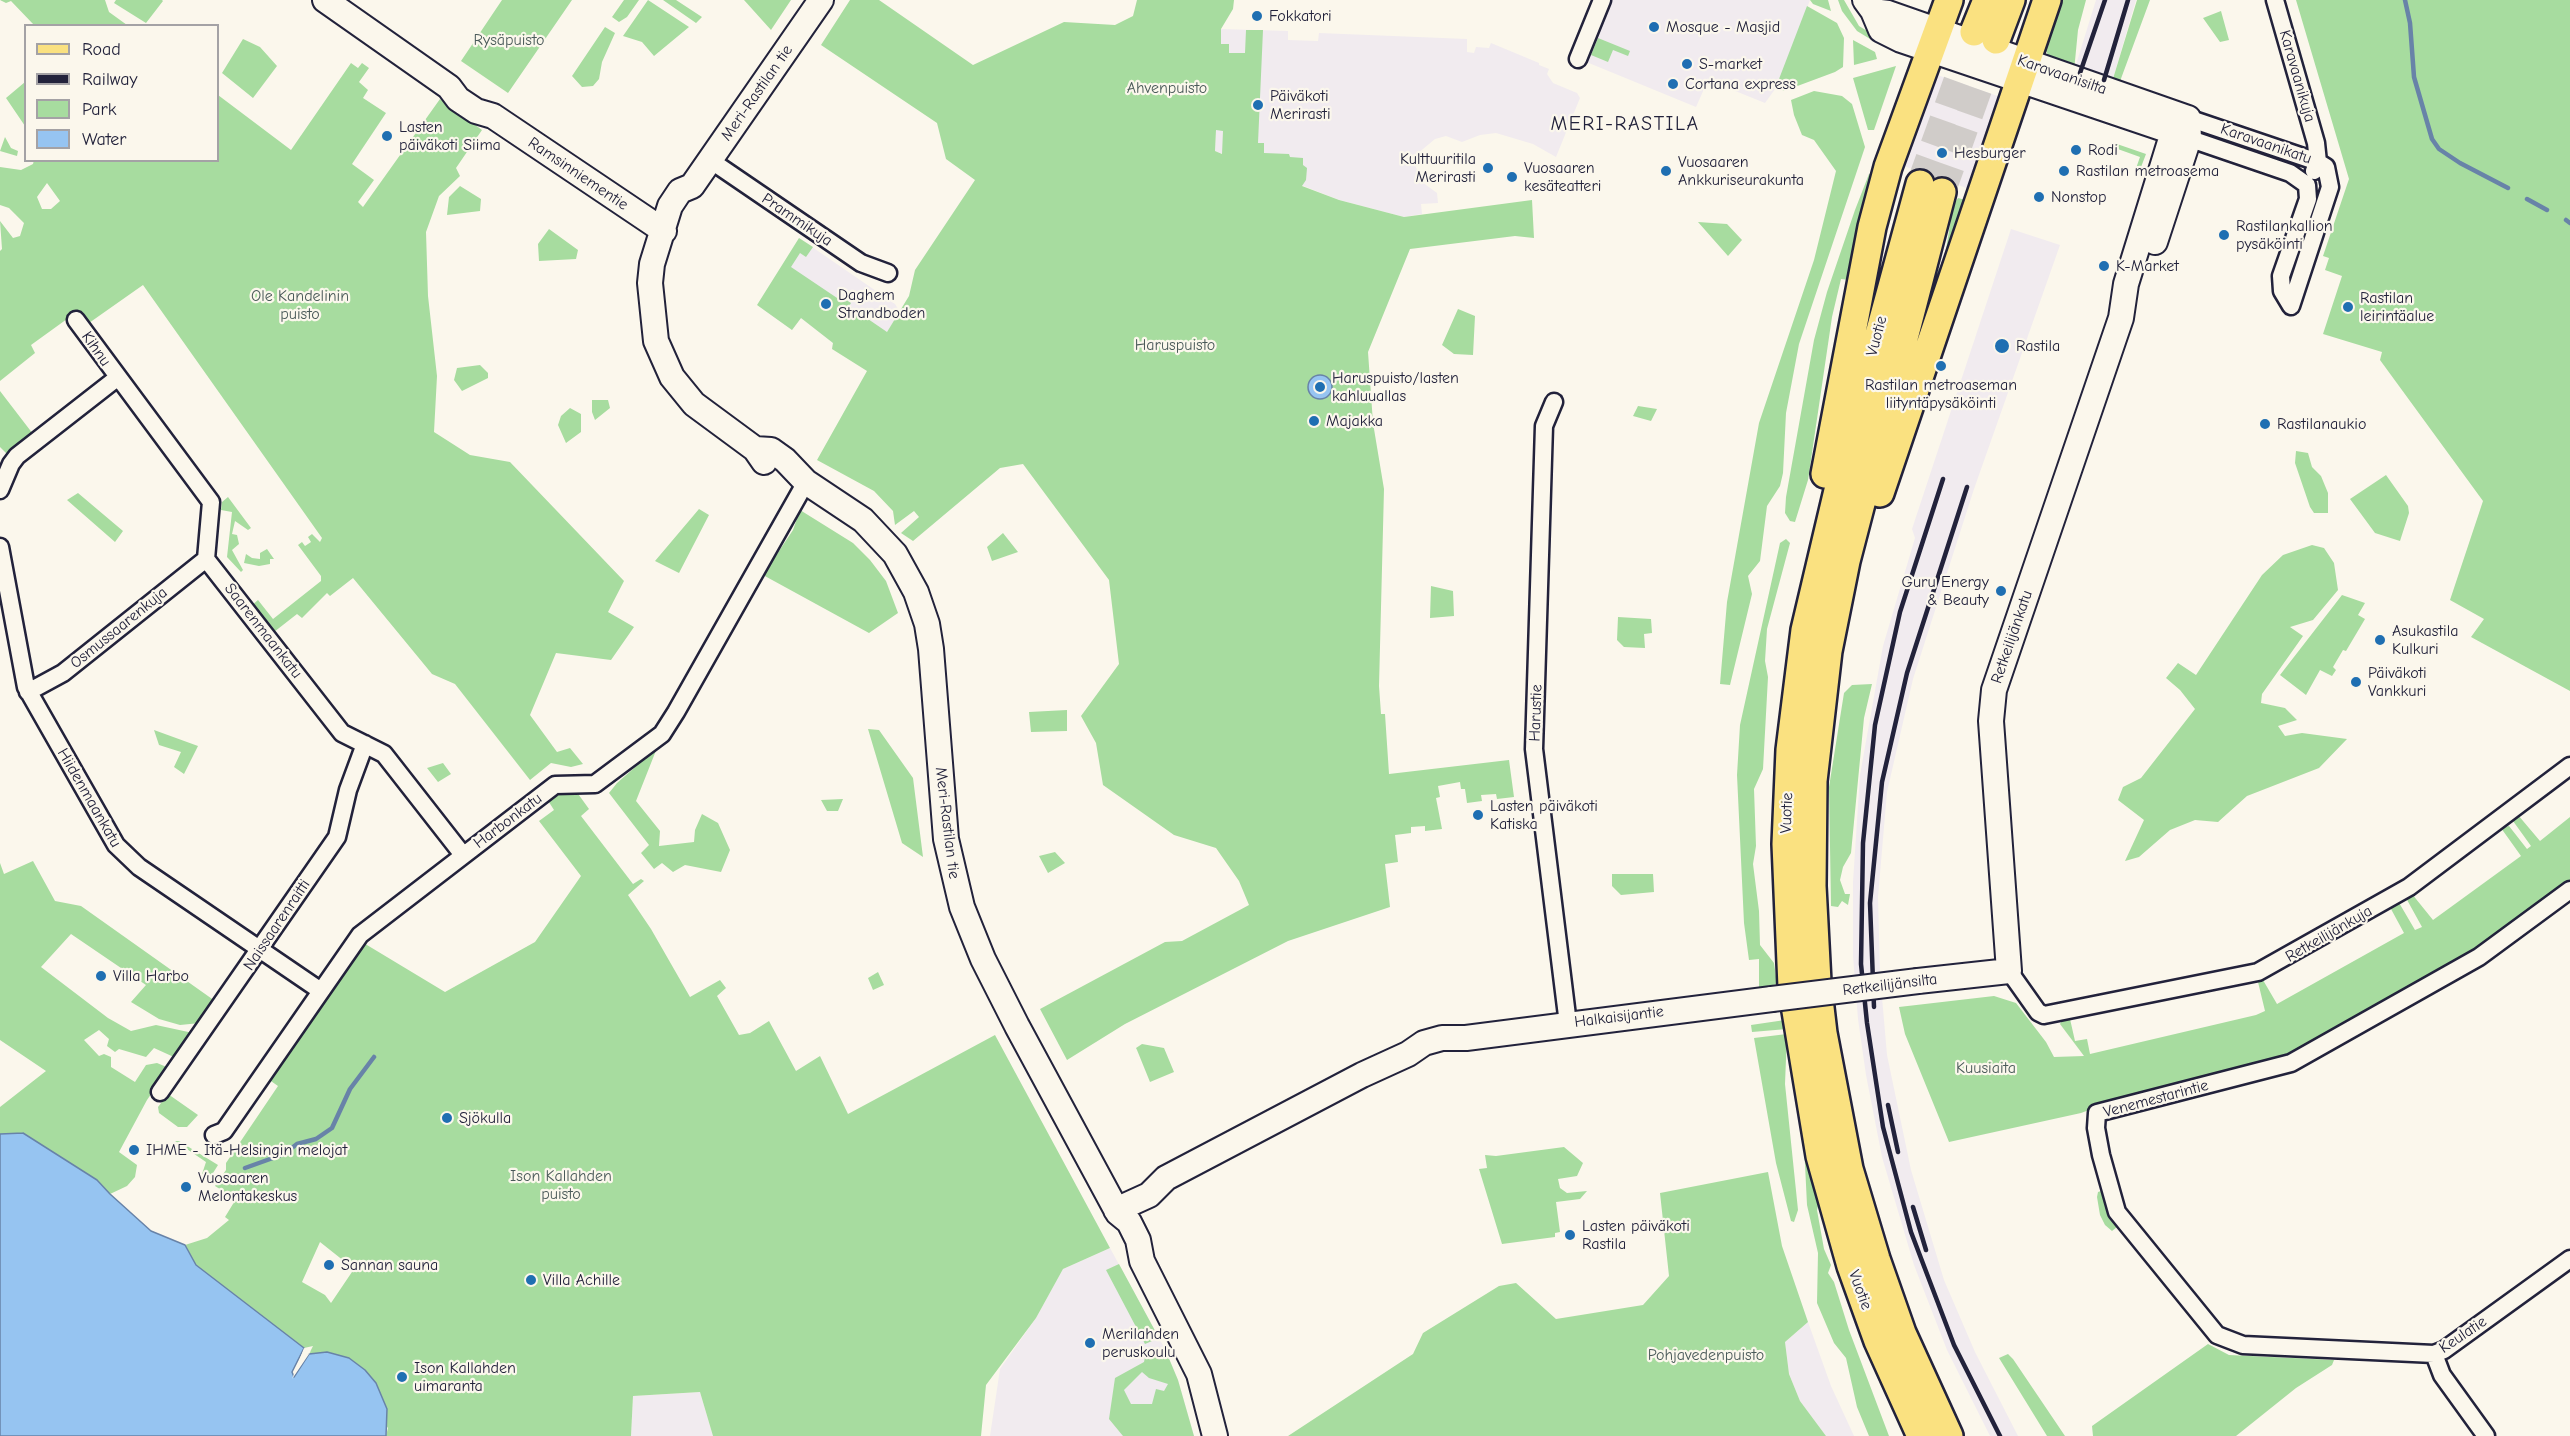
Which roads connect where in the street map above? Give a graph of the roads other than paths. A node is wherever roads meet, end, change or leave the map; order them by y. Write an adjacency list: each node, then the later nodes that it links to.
1 (325, 0): 17 (street, Ramsinniementie)
2 (821, 0): 14 (street, Meri-Rastilan tie)
3 (1602, 0): 11 (street)
4 (1949, 0): 10 (main road)
5 (1987, 0): 6 (main road)
6 (2011, 0)
7 (2047, 0): 12 (main road)
8 (2275, 0): 15 (street, Karavaanikuja)
9 (1869, 5): 10 (street)
10 (1933, 41): 12 (street, Karavaanisilta); 28 (main road)
11 (1578, 59)
12 (2023, 72): 13 (street, Karavaanisilta); 29 (main road)
13 (2183, 129): 15 (street, Karavaanikatu); 16 (street, Karavaanikatu); 36 (street, Retkeilijänkatu)
14 (710, 160): 17 (street, Meri-Rastilan tie); 20 (street, Prammikuja)
15 (2318, 162): 16 (street); 19 (street, Karavaanikatu)
16 (2307, 185): 18 (street, Karavaanikatu)
17 (664, 231): 24 (street, Meri-Rastilan tie)
18 (2291, 247): 19 (street); 19 (street, Karavaanikatu)
19 (2308, 253)
20 (888, 273)
21 (76, 320): 22 (street, Kihnu)
22 (117, 378): 25 (street); 27 (street)
23 (1554, 402): 39 (street, Harustie)
24 (806, 482): 33 (street, Harbonkatu); 42 (street, Meri-Rastilan tie)
25 (0, 490)
26 (0, 546): 30 (street, Hiidenmaankatu)
27 (206, 559): 30 (street, Osmussaarenkuja); 31 (street, Saarenmaankatu)
28 (1805, 630): 29 (main road, Vuotie); 46 (main road, Vuotie)
29 (1828, 651): 47 (main road, Vuotie)
30 (28, 692): 35 (street, Hiidenmaankatu)
31 (365, 744): 33 (street, Saarenmaankatu); 35 (street, Naissaarenraitti)
32 (2570, 766): 36 (street, Retkeilijänkuja)
33 (463, 855): 37 (street, Harbonkatu)
34 (2570, 890): 44 (street, Venemestarintie)
35 (260, 950): 37 (street, Hiidenmaankatu); 40 (street, Naissaarenraitti)
36 (2008, 971): 38 (street, Retkeilijänsilta, bridge)
37 (321, 991): 41 (street, Harbonkatu)
38 (1772, 999): 39 (street, Halkaisijantie)
39 (1568, 1024): 42 (street, Halkaisijantie)
40 (160, 1092)
41 (214, 1135)
42 (1118, 1211): 45 (street, Meri-Rastilan tie)
43 (2570, 1259): 44 (street, Keulatie)
44 (2434, 1354): 48 (street, Keulatie)
45 (1215, 1436)
46 (1921, 1436)
47 (1949, 1436)
48 (2486, 1436)

